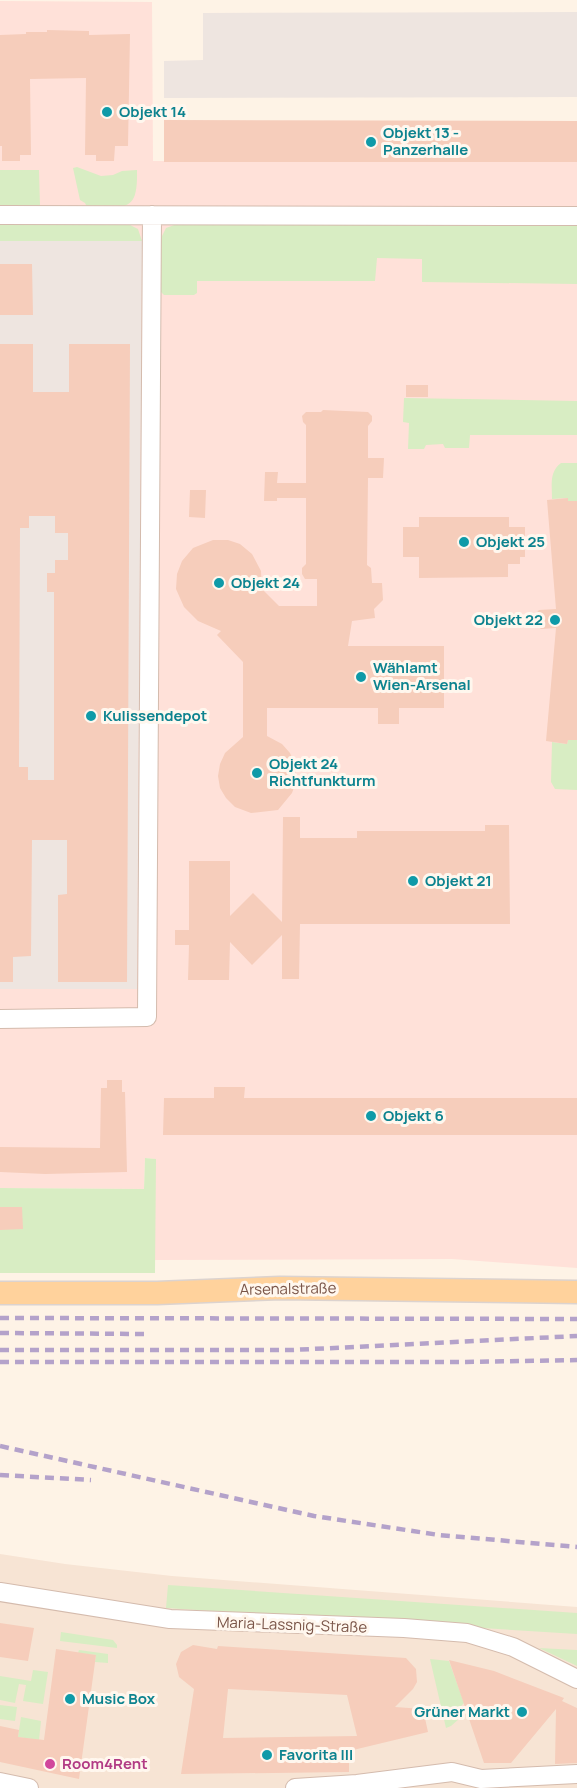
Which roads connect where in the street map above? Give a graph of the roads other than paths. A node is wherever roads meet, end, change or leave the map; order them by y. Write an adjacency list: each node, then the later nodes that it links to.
1 (152, 214): 2 (street); 3 (street); 4 (street)
2 (0, 215)
3 (577, 216)
4 (0, 1019)
5 (577, 1292): 6 (main road, Arsenalstraße)
6 (0, 1293)
7 (0, 1592): 8 (street, Maria-Lassnig-Straße)
8 (577, 1679)
9 (577, 1774): 12 (street)
10 (0, 1782): 11 (street)
11 (29, 1788)
12 (295, 1788)

